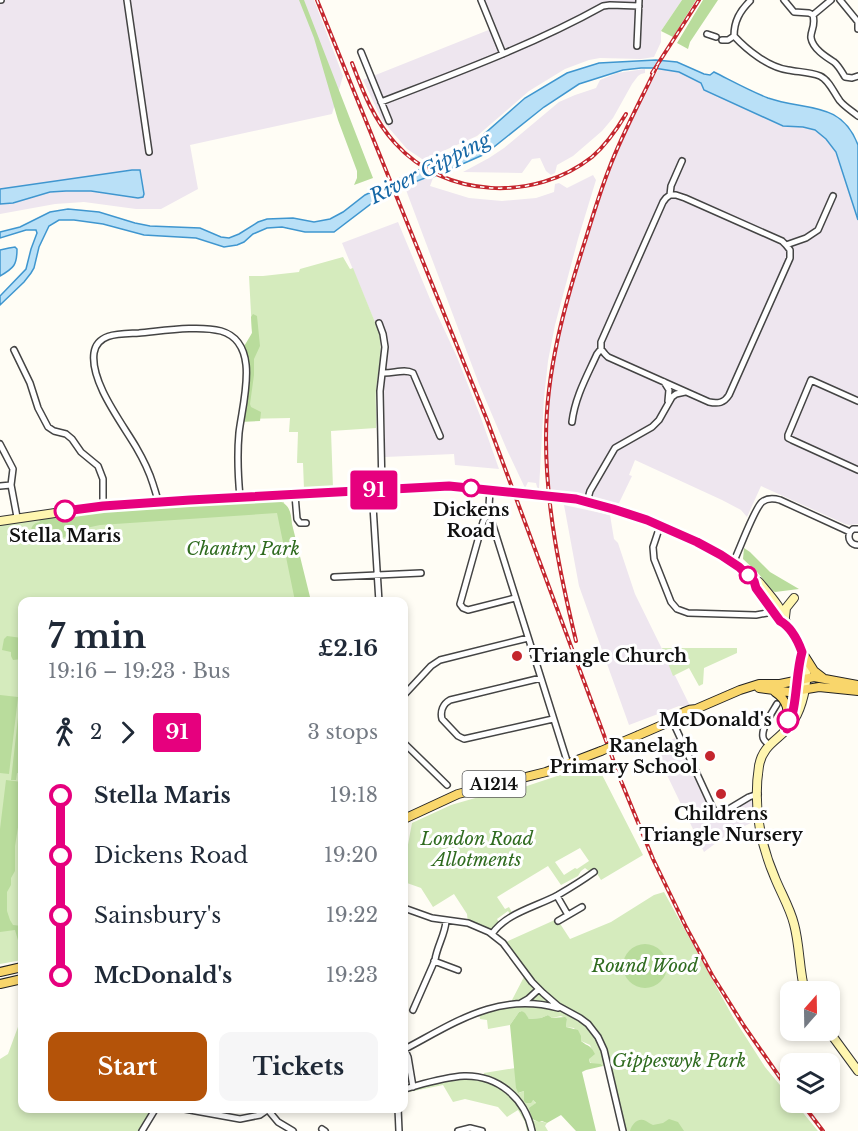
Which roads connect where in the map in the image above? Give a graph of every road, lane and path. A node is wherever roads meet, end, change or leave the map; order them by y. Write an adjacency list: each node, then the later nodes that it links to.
1 (127, 0): 19 (street)
2 (481, 0): 14 (street)
3 (784, 0): 8 (street)
4 (831, 0): 8 (street)
5 (840, 0): 9 (street)
6 (750, 1): 11 (street)
7 (639, 3): 12 (street); 14 (street)
8 (813, 15): 15 (street)
9 (858, 29)
10 (707, 34): 11 (street)
11 (734, 36): 17 (street)
12 (637, 46)
13 (361, 52): 16 (street)
14 (503, 54): 16 (street)
15 (858, 76)
16 (381, 102): 18 (street)
17 (858, 116)
18 (389, 121)
19 (149, 152)
20 (682, 161): 21 (street)
21 (670, 195): 23 (street); 25 (street)
22 (833, 196): 23 (street)
23 (786, 245): 29 (street)
24 (379, 323): 27 (street)
25 (601, 349): 28 (street); 32 (street)
26 (14, 350): 45 (street)
27 (382, 373): 33 (street); 39 (street)
28 (660, 379): 29 (street); 31 (street)
29 (691, 393): 31 (street)
30 (858, 401): 35 (street)
31 (667, 406): 44 (street)
32 (573, 422)
33 (440, 436)
34 (0, 444): 36 (street)
35 (858, 470)
36 (11, 485): 37 (street); 47 (street)
37 (0, 486)
38 (372, 490): 39 (street); 41 (street); 56 (street)
39 (382, 490): 40 (street)
40 (490, 490): 44 (street, bridge); 46 (street)
41 (295, 495): 42 (street); 49 (street)
42 (240, 497): 43 (street); 43 (street)
43 (158, 502): 45 (street)
44 (587, 502): 50 (street)
45 (103, 506): 47 (street)
46 (490, 516): 59 (street); 59 (street)
47 (17, 518): 48 (street)
48 (0, 521)
49 (306, 523)
50 (660, 526): 54 (street); 61 (street)
51 (858, 529): 52 (street)
52 (850, 532): 53 (street); 54 (street)
53 (858, 545)
54 (733, 563): 61 (street)
55 (421, 573): 56 (street)
56 (378, 575): 57 (street); 58 (street)
57 (334, 577)
58 (379, 597)
59 (515, 598): 63 (street)
60 (794, 598): 62 (street)
61 (774, 606): 62 (street)
62 (785, 621): 64 (street)
63 (528, 638): 65 (street); 71 (street)
64 (802, 652): 66 (main road); 67 (street)
65 (541, 678): 76 (street); 76 (street)
66 (823, 678): 67 (main road); 68 (main road)
67 (801, 680): 69 (main road); 70 (street); 74 (street)
68 (858, 685)
69 (749, 687): 72 (main road); 77 (main road)
70 (804, 689): 73 (main road); 74 (main road); 78 (street)
71 (408, 691)
72 (773, 691): 74 (main road); 78 (main road)
73 (858, 691)
74 (795, 692): 78 (street)
75 (777, 704): 79 (street)
76 (554, 719): 81 (street)
77 (674, 719): 81 (main road, A1214, bridge); 83 (street)
78 (788, 726): 79 (street)
79 (769, 745): 83 (street)
80 (408, 747): 82 (street)
81 (568, 764): 84 (main road, A1214)
82 (447, 785)
83 (758, 794): 98 (street)
84 (408, 817)
85 (594, 872): 86 (street)
86 (556, 896): 89 (street); 92 (street)
87 (582, 907): 89 (street)
88 (408, 909): 90 (street)
89 (568, 915): 91 (street)
90 (446, 921): 92 (street); 93 (street)
91 (558, 921)
92 (492, 934): 100 (street)
93 (434, 961): 95 (street); 102 (street)
94 (18, 968): 96 (main road)
95 (458, 970)
96 (0, 972)
97 (18, 980): 99 (main road)
98 (803, 981)
99 (0, 984)
100 (538, 989): 101 (street); 103 (street)
101 (520, 1003): 103 (street); 105 (street)
102 (413, 1010)
103 (567, 1011): 121 (street)
104 (836, 1041): 107 (street)
105 (408, 1045)
106 (408, 1065): 108 (street)
107 (858, 1071)
108 (413, 1087): 109 (street); 120 (street)
109 (408, 1088)
110 (153, 1113): 115 (street)
111 (217, 1113): 112 (street)
112 (263, 1113)
113 (272, 1113): 116 (street)
114 (398, 1113): 117 (street)
115 (142, 1131)
116 (293, 1131)
117 (399, 1131)
118 (458, 1131): 119 (street)
119 (482, 1131)
120 (532, 1131)
121 (623, 1131)

